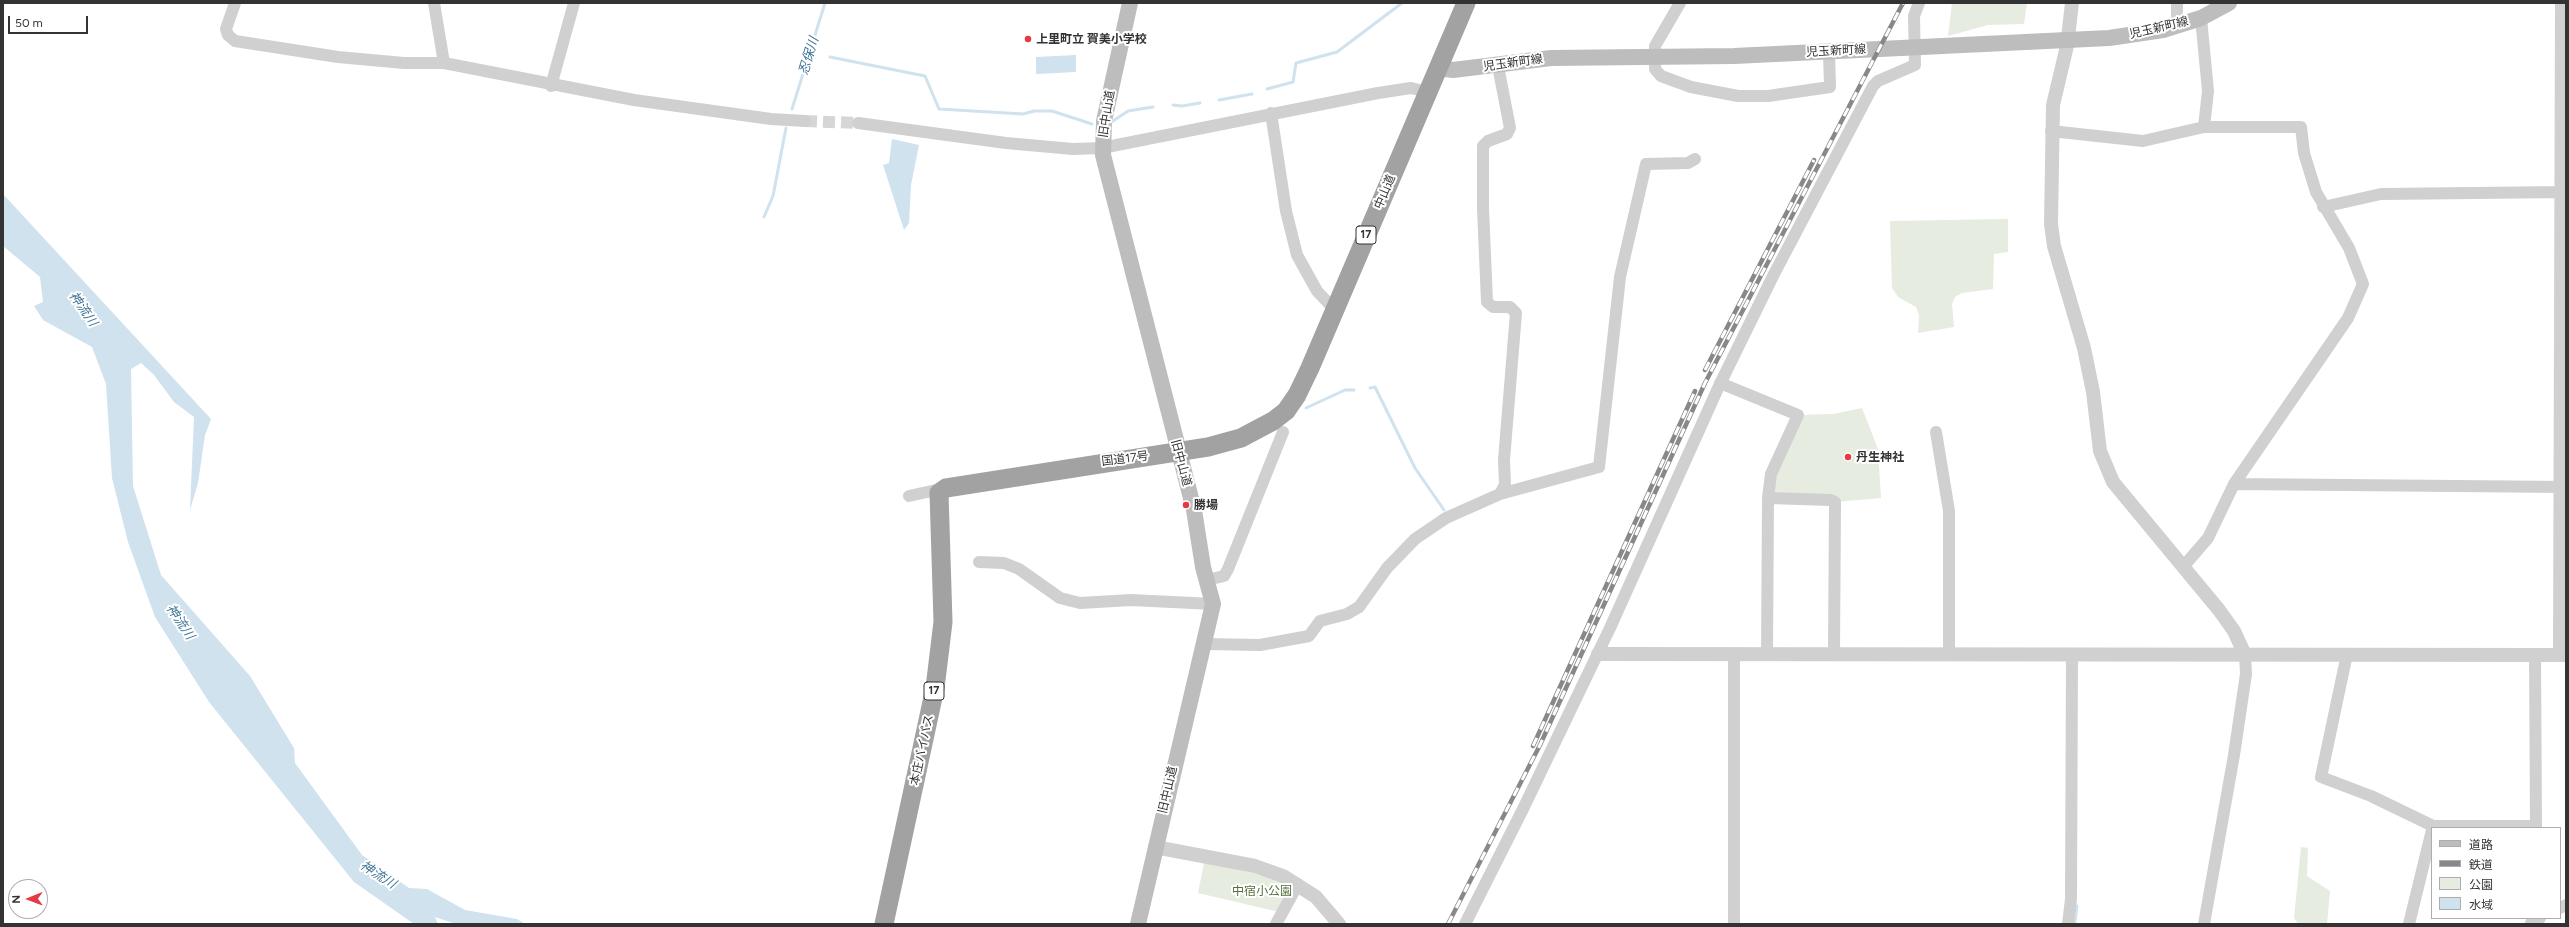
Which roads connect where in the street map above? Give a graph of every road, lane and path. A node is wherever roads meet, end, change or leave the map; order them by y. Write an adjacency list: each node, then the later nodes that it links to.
1 (235, 3): 18 (street)
2 (434, 3): 18 (street)
3 (574, 3): 21 (street)
4 (1130, 3): 28 (main road, 旧中山道)
5 (1466, 3): 20 (highway, 中山道 / 17)
6 (1680, 3): 17 (street)
7 (1919, 3): 15 (street)
8 (2072, 3): 14 (street)
9 (2176, 3): 13 (street)
10 (2229, 3): 12 (main road, 児玉新町線)
11 (2561, 3): 30 (street)
12 (2201, 18): 13 (main road, 児玉新町線); 26 (street)
13 (2177, 26): 14 (main road, 児玉新町線)
14 (2068, 41): 15 (main road, 児玉新町線); 27 (street)
15 (1915, 48): 16 (main road, 児玉新町線); 33 (street)
16 (1829, 51): 17 (main road, 児玉新町線); 17 (street)
17 (1655, 57): 19 (main road, 児玉新町線)
18 (444, 62): 21 (street)
19 (1498, 66): 20 (main road, 児玉新町線); 41 (street)
20 (1438, 68): 22 (highway, 中山道 / 17)
21 (551, 86): 24 (street)
22 (1428, 92): 23 (street); 32 (highway, 中山道 / 17)
23 (1271, 113): 28 (street); 32 (street)
24 (805, 121)
25 (858, 123): 28 (street)
26 (2204, 127): 27 (street); 31 (street)
27 (2052, 131): 45 (street)
28 (1102, 148): 37 (main road, 旧中山道)
29 (1694, 159): 41 (street)
30 (2563, 192): 31 (street); 39 (street)
31 (2324, 206): 38 (street)
32 (1334, 309): 34 (highway, 中山道 / 17)
33 (1720, 383): 43 (street); 49 (street)
34 (1293, 402): 37 (highway, 国道17号 / 17)
35 (1283, 432): 46 (street)
36 (1936, 432): 53 (street)
37 (1178, 452): 40 (highway, 国道17号 / 17); 46 (main road, 旧中山道)
38 (2234, 484): 39 (street); 45 (street)
39 (2563, 486): 58 (street)
40 (946, 488): 42 (street); 64 (highway, 本庄バイパス / 17)
41 (1500, 494): 48 (street)
42 (909, 496)
43 (1768, 498): 51 (street); 52 (street)
44 (979, 562): 47 (street)
45 (2183, 568): 56 (street)
46 (1207, 580): 47 (main road, 旧中山道)
47 (1213, 604): 48 (main road, 旧中山道)
48 (1205, 644): 62 (main road, 旧中山道)
49 (1598, 654): 50 (street); 68 (street)
50 (1734, 654): 51 (street); 69 (street)
51 (1767, 654): 52 (street)
52 (1834, 654): 53 (street)
53 (1949, 654): 54 (street)
54 (2072, 654): 56 (street); 70 (street)
55 (2347, 654): 56 (street); 57 (street); 59 (street)
56 (2246, 655): 71 (street)
57 (2535, 655): 58 (street); 60 (street)
58 (2563, 655)
59 (2431, 827)
60 (2536, 827)
61 (2431, 836): 72 (street)
62 (1155, 848): 63 (street); 65 (main road, 旧中山道)
63 (1298, 884): 66 (street); 67 (street)
64 (884, 924)
65 (1138, 924)
66 (1276, 924)
67 (1339, 924)
68 (1464, 924)
69 (1734, 924)
70 (2068, 924)
71 (2204, 924)
72 (2409, 924)

